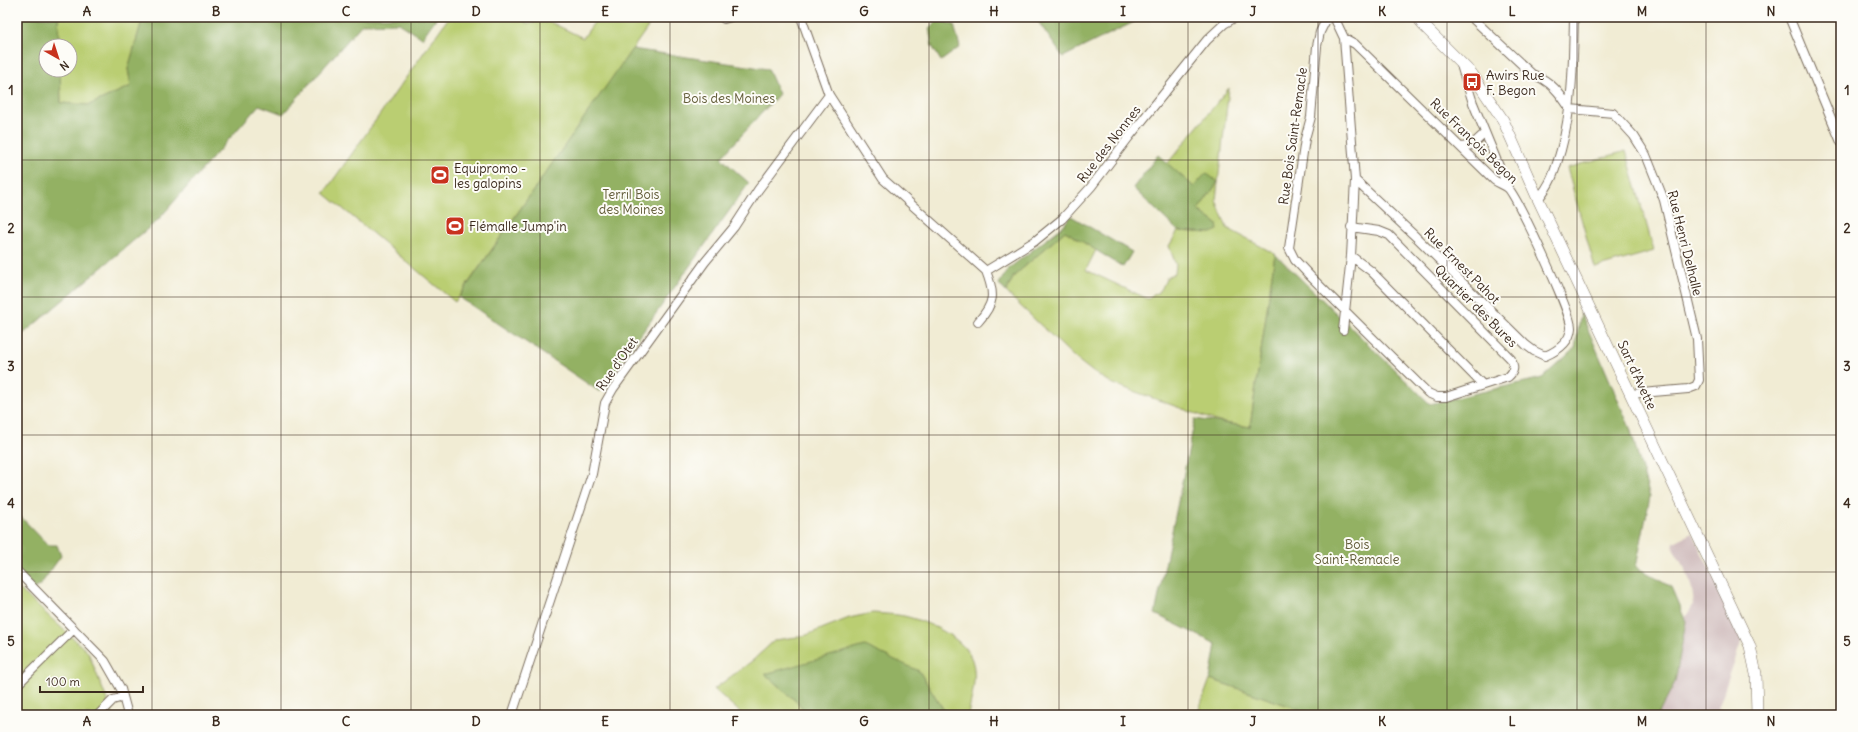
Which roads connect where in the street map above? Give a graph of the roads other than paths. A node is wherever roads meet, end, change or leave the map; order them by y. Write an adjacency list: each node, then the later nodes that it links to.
1 (801, 17): 12 (street)
2 (1236, 17): 23 (street, Rue des Nonnes)
3 (1329, 17): 24 (street, Rue Bois Saint-Remacle)
4 (1334, 17): 9 (street)
5 (1418, 17): 10 (street, Sart d'Avette)
6 (1471, 17): 14 (street)
7 (1574, 17): 14 (street)
8 (1789, 17): 16 (street)
9 (1344, 38): 17 (street, Rue François Begon); 18 (street)
10 (1459, 60): 11 (street, Sart d'Avette); 13 (street, Sart d'Avette)
11 (1486, 93): 13 (street); 20 (street, Sart d'Avette)
12 (829, 95): 23 (street); 36 (street, Rue d'Otet)
13 (1473, 102): 15 (street, Sart d'Avette)
14 (1570, 110): 20 (street); 29 (street, Rue Henri Delhalle)
15 (1485, 133): 17 (street); 19 (street, Sart d'Avette)
16 (1841, 142)
17 (1462, 148): 19 (street, Rue François Begon)
18 (1355, 180): 21 (street); 27 (street, Rue Ernest Pahot)
19 (1508, 188): 27 (street, Rue François Begon)
20 (1538, 199): 29 (street, Sart d'Avette)
21 (1351, 227): 22 (street); 28 (street, Quartier des Bures)
22 (1350, 256): 24 (street); 28 (street)
23 (986, 271): 25 (street)
24 (1346, 309): 26 (street); 28 (street)
25 (978, 322)
26 (1343, 330)
27 (1557, 351)
28 (1483, 385)
29 (1630, 394): 37 (street, Sart d'Avette)
30 (17, 571): 31 (street)
31 (74, 629): 32 (street); 33 (street)
32 (17, 686)
33 (123, 697): 34 (street); 35 (street)
34 (98, 715)
35 (128, 715)
36 (512, 715)
37 (1757, 715)

